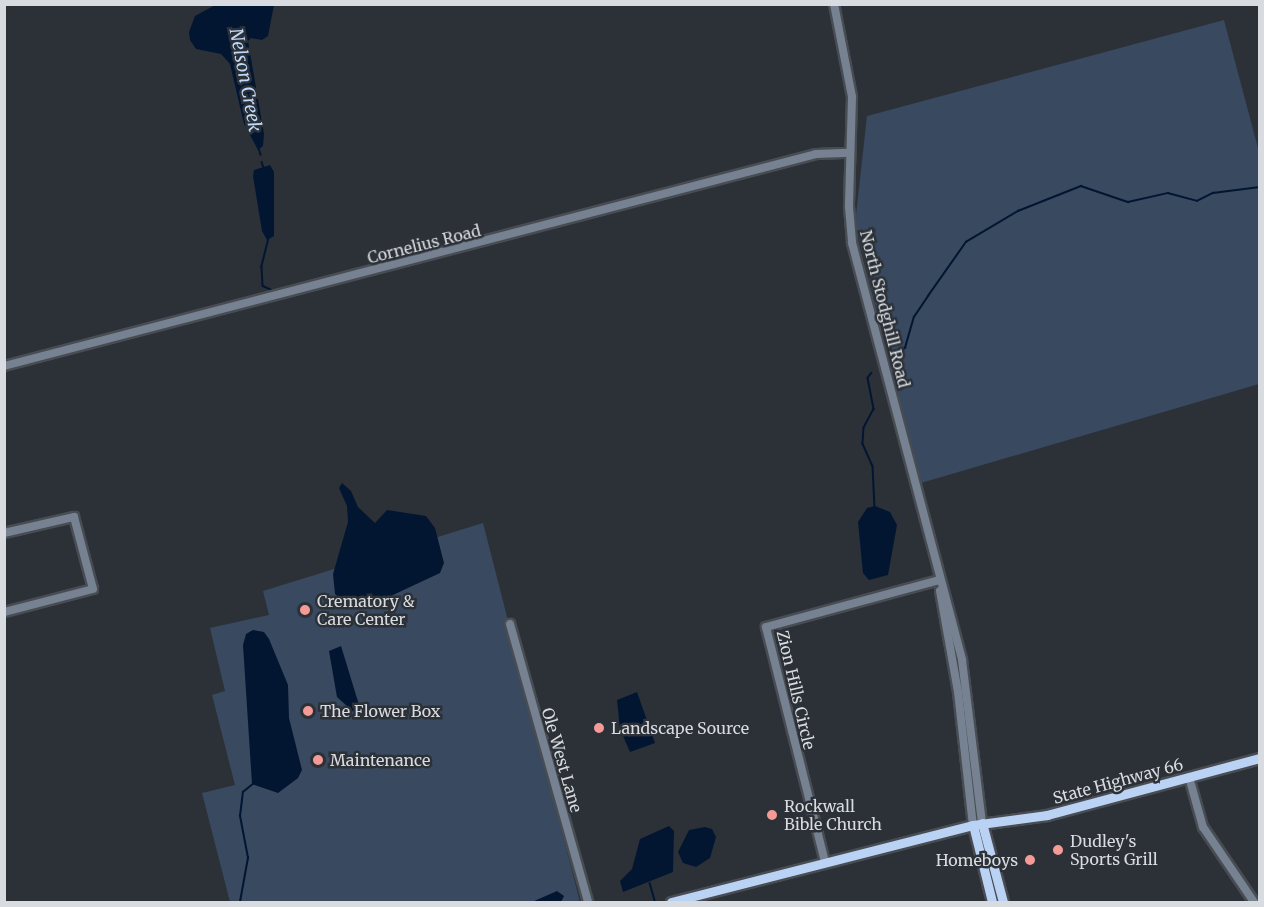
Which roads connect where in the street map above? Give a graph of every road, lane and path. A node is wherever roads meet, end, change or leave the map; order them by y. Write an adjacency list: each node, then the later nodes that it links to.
1 (834, 4): 2 (street, North Stodghill Road)
2 (850, 153): 3 (street, Cornelius Road); 5 (street, North Stodghill Road)
3 (4, 366)
4 (4, 533): 6 (street)
5 (939, 580): 10 (street, North Stodghill Road); 11 (street, Zion Hills Circle)
6 (4, 612)
7 (510, 624): 12 (street, Ole West Lane)
8 (1260, 758): 9 (main road, State Highway 66)
9 (1189, 777): 10 (main road, State Highway 66); 16 (street)
10 (977, 824): 11 (main road, State Highway 66); 14 (main road, North Stodghill Road); 15 (main road, North Stodghill Road)
11 (825, 862): 13 (main road, State Highway 66)
12 (588, 903)
13 (671, 903)
14 (992, 903)
15 (1003, 903)
16 (1254, 903)

